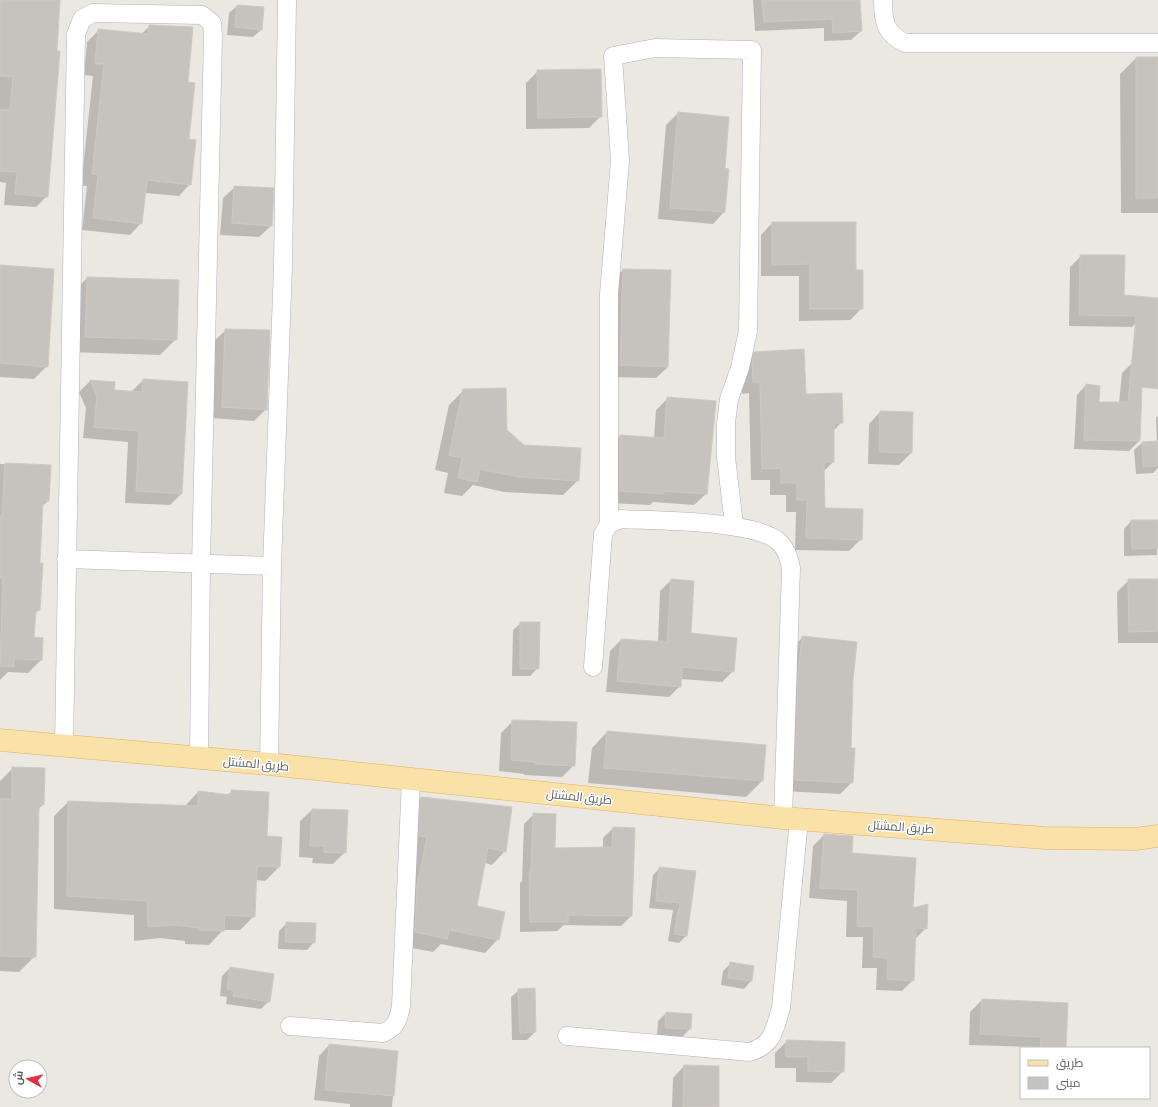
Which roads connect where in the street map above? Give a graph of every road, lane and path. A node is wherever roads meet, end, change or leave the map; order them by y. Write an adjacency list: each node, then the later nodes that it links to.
1 (288, 0): 8 (street)
2 (883, 0): 3 (street)
3 (1158, 43)
4 (608, 524): 5 (street); 5 (street); 9 (street)
5 (734, 525): 15 (street)
6 (66, 559): 7 (street); 7 (street); 11 (street)
7 (201, 565): 8 (street); 12 (street)
8 (272, 566): 13 (street)
9 (593, 668)
10 (0, 740): 11 (main road, طريق المشتل)
11 (64, 746): 12 (main road, طريق المشتل)
12 (199, 758): 13 (main road, طريق المشتل)
13 (269, 764): 14 (main road, طريق المشتل)
14 (411, 779): 15 (main road, طريق المشتل); 17 (street)
15 (791, 819): 16 (main road, طريق المشتل); 18 (street)
16 (1158, 836)
17 (290, 1026)
18 (567, 1036)

